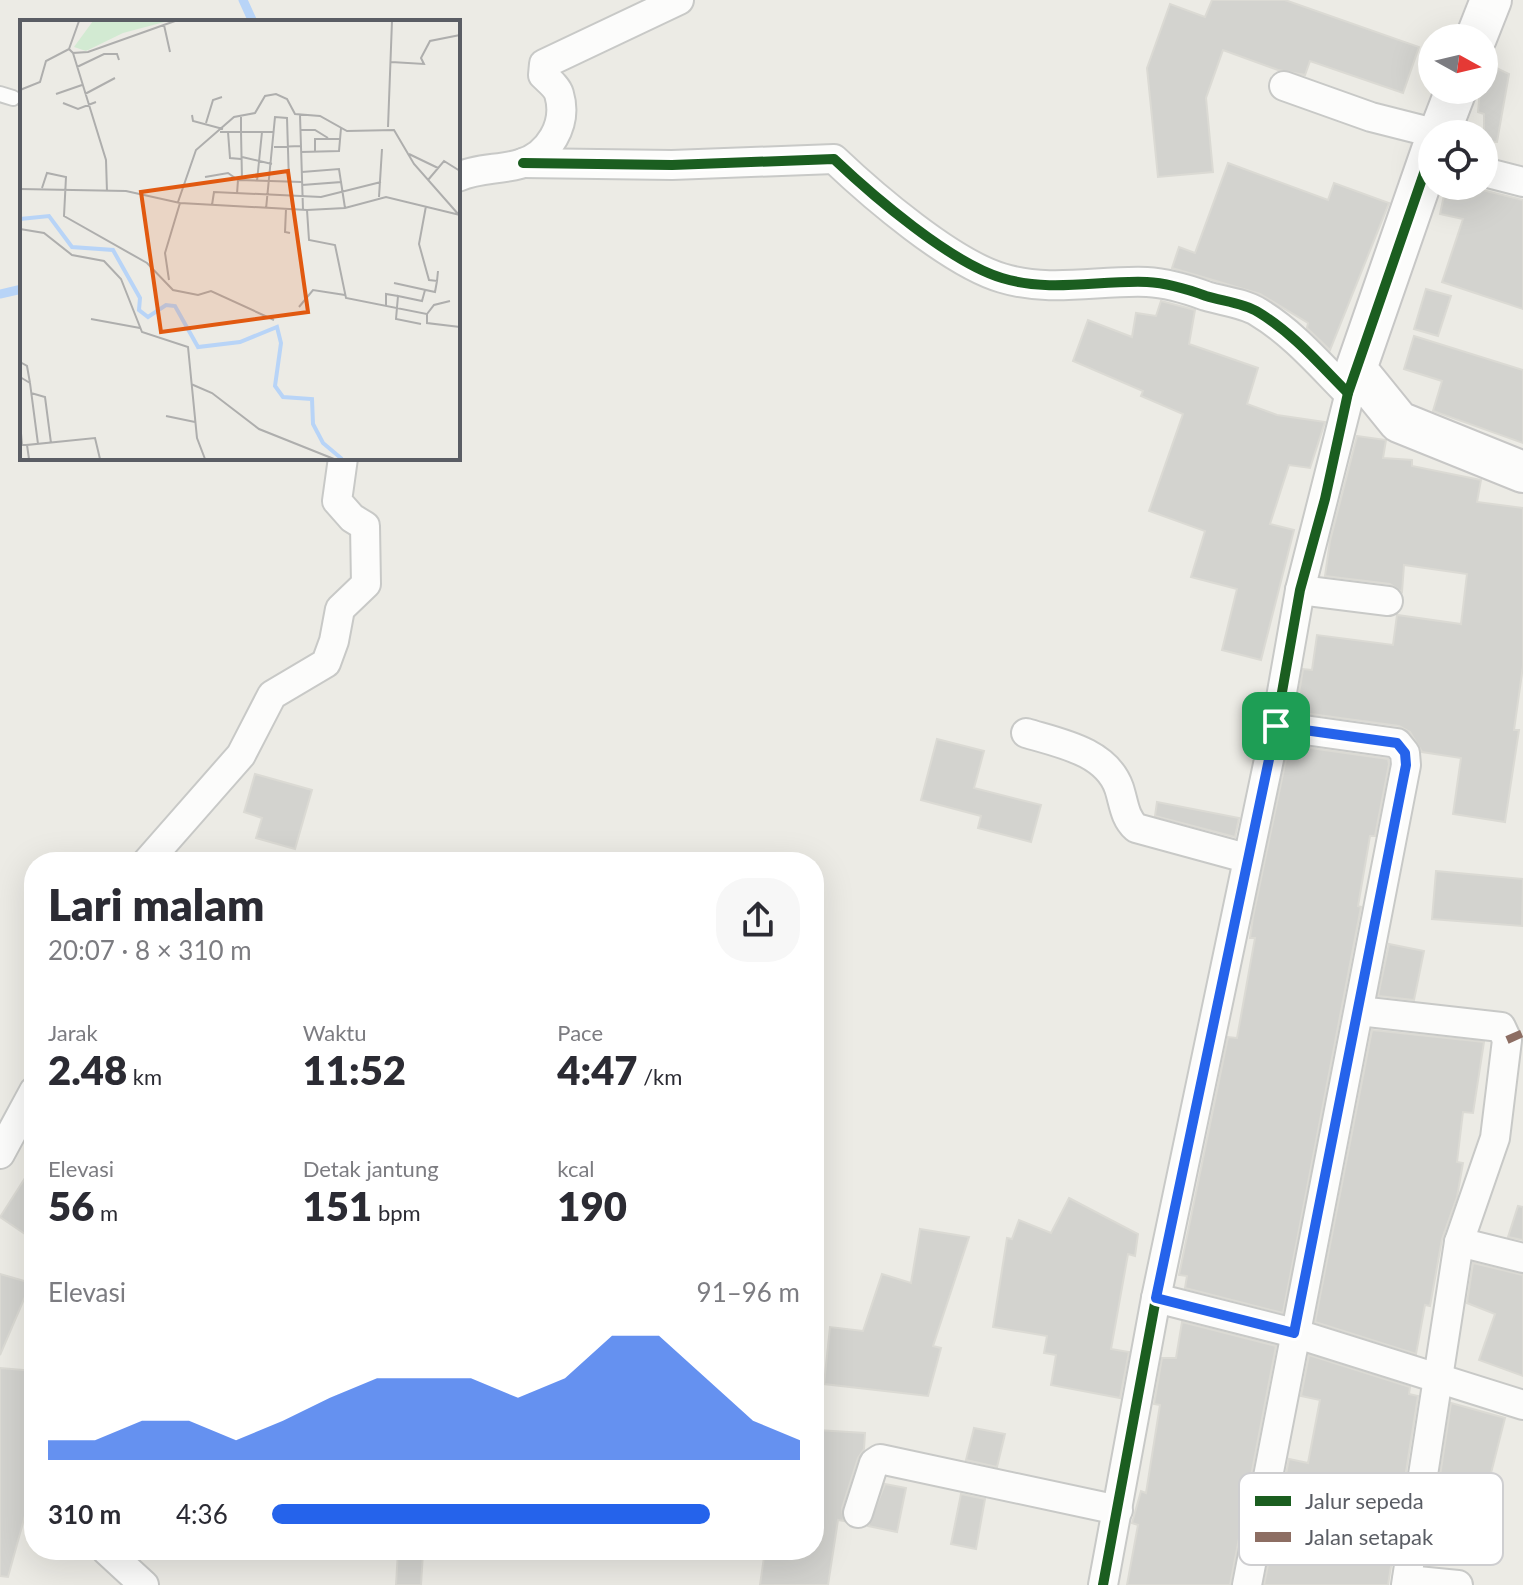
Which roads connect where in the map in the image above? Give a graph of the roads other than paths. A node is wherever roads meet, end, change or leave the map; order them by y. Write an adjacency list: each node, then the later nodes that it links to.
1 (679, 0): 6 (street)
2 (1491, 0): 3 (street)
3 (1482, 24)
4 (1284, 86): 5 (street)
5 (1418, 139)
6 (523, 163): 7 (street); 11 (street)
7 (460, 176)
8 (1498, 176): 9 (street)
9 (1523, 182)
10 (1418, 193): 11 (street)
11 (1352, 381): 13 (street); 14 (street)
12 (343, 460): 18 (street)
13 (1523, 472)
14 (1300, 590): 15 (street); 16 (street)
15 (1388, 601)
16 (1276, 726): 19 (street); 20 (street)
17 (1026, 733): 19 (street)
18 (152, 852)
19 (1246, 858): 27 (street)
20 (1359, 1011): 21 (street); 28 (street)
21 (1515, 1037): 22 (street)
22 (1514, 1081): 25 (street)
23 (24, 1110): 24 (street)
24 (0, 1154)
25 (1459, 1242): 26 (street); 29 (street)
26 (1523, 1258)
27 (1156, 1298): 28 (street); 33 (street)
28 (1294, 1333): 29 (street); 31 (street)
29 (1436, 1378): 30 (street); 32 (street)
30 (1523, 1405)
31 (1268, 1473)
32 (1422, 1473)
33 (1118, 1510): 34 (street); 39 (street)
34 (858, 1513)
35 (117, 1560): 38 (street)
36 (1251, 1565): 40 (street)
37 (1406, 1582): 41 (street)
38 (144, 1585)
39 (1103, 1585)
40 (1247, 1585)
41 (1458, 1585)

